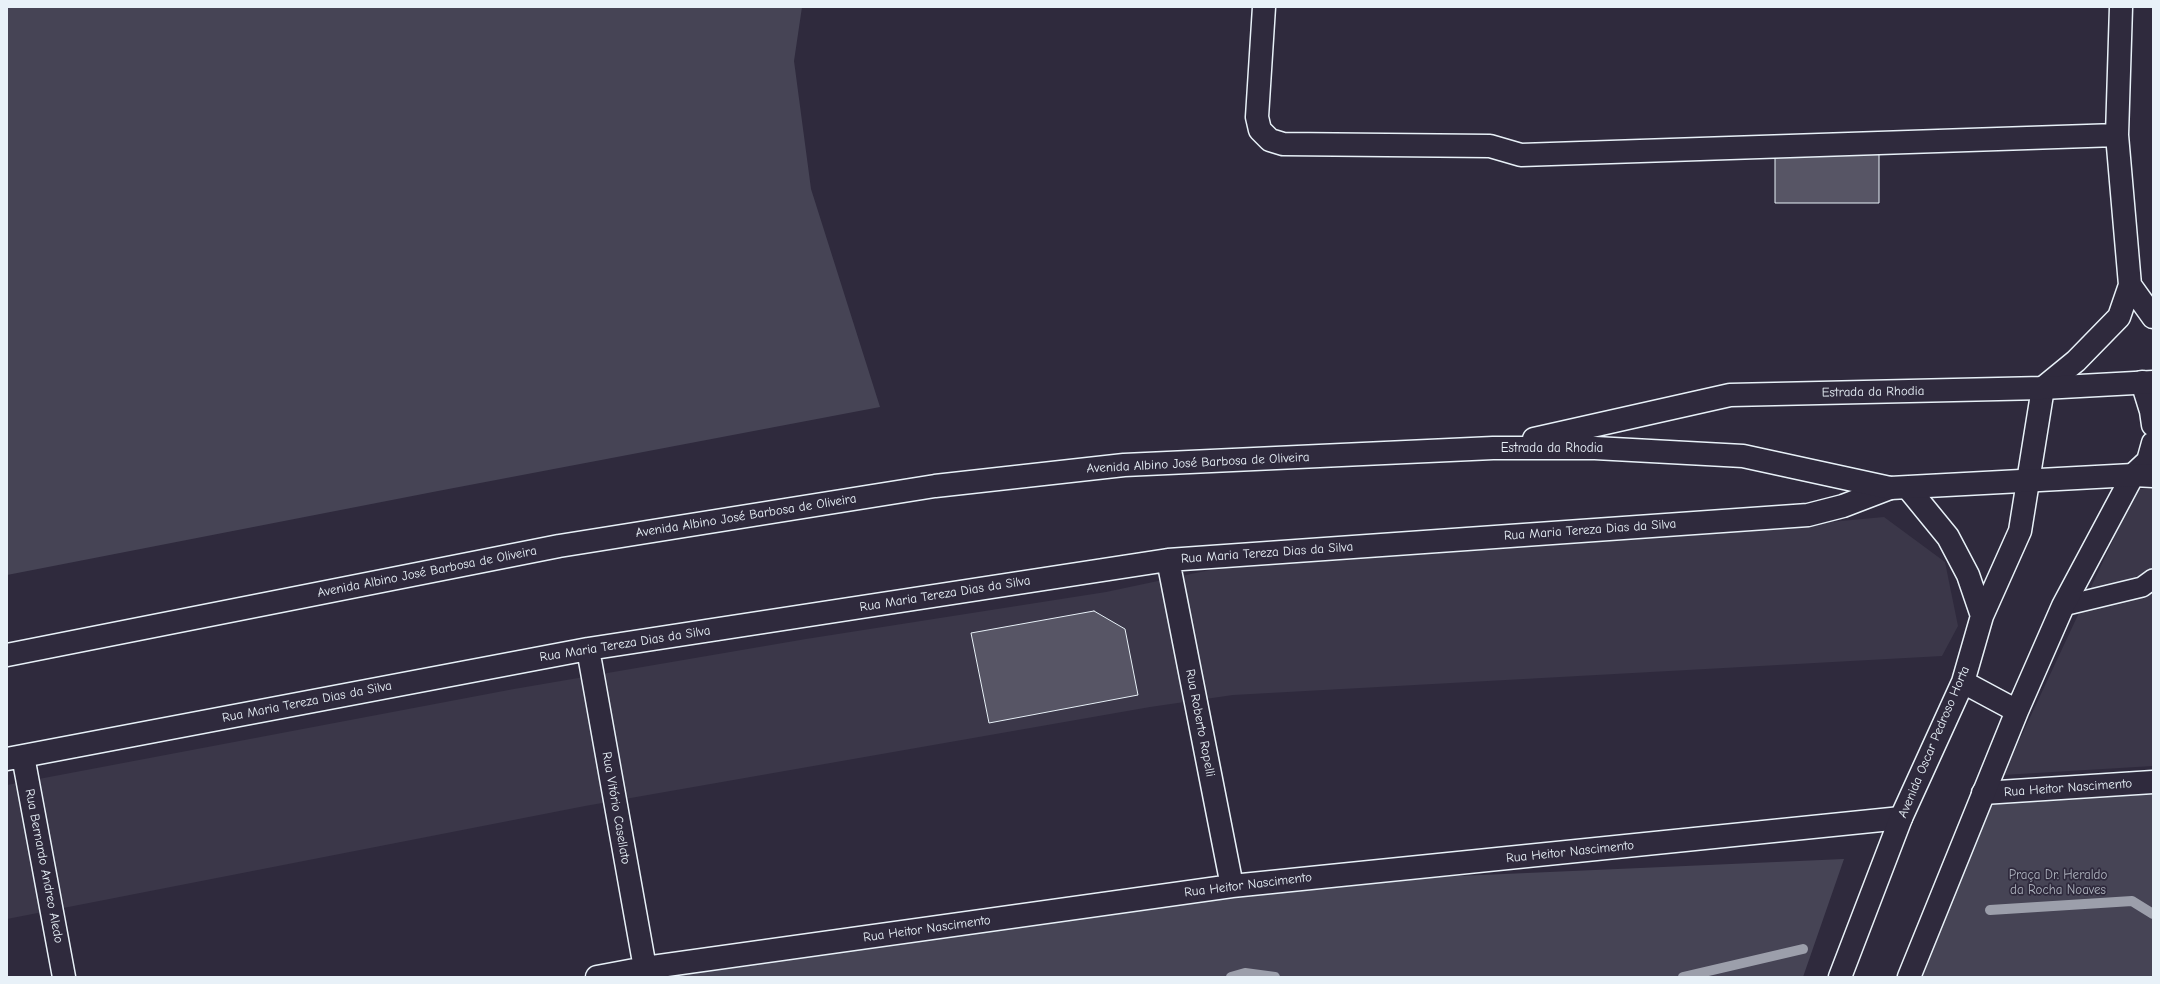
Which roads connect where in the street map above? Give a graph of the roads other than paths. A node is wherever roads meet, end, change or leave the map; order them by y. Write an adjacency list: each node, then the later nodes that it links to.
1 (1264, 7): 3 (street)
2 (2121, 7): 3 (street)
3 (2117, 135): 4 (street)
4 (2130, 286): 5 (street); 7 (street)
5 (2153, 317)
6 (2147, 382): 7 (street, Estrada da Rhodia); 8 (street)
7 (2043, 388): 10 (street, Estrada da Rhodia); 12 (street, Avenida Oscar Pedroso Horta)
8 (2153, 425)
9 (2153, 443): 11 (street)
10 (1494, 448): 13 (street, Estrada da Rhodia); 19 (street, Avenida Albino José Barbosa de Oliveira)
11 (2143, 476): 12 (street, Estrada da Rhodia); 16 (street)
12 (2027, 480): 13 (street, Estrada da Rhodia); 17 (street, Avenida Oscar Pedroso Horta)
13 (1899, 488): 14 (street, Rua Maria Tereza Dias da Silva); 17 (street)
14 (1168, 560): 18 (street, Rua Maria Tereza Dias da Silva); 26 (street, Rua Roberto Ropelli)
15 (2153, 579): 16 (lane)
16 (2063, 606): 21 (street)
17 (1982, 616): 20 (street, Avenida Oscar Pedroso Horta)
18 (588, 649): 22 (street, Rua Maria Tereza Dias da Silva); 27 (street, Rua Vitório Casellato)
19 (7, 654)
20 (1963, 682): 21 (street); 25 (street, Avenida Oscar Pedroso Horta)
21 (2017, 712): 24 (street)
22 (15, 757): 28 (street, Rua Bernardo Andreo Aledo)
23 (2153, 782): 24 (street, Rua Heitor Nascimento)
24 (1983, 793): 31 (street)
25 (1901, 818): 26 (street, Rua Heitor Nascimento); 30 (street, Avenida Oscar Pedroso Horta)
26 (1232, 886): 27 (street, Rua Heitor Nascimento)
27 (645, 968): 29 (street, Rua Heitor Nascimento)
28 (64, 977)
29 (597, 977)
30 (1840, 977)
31 (1909, 977)

